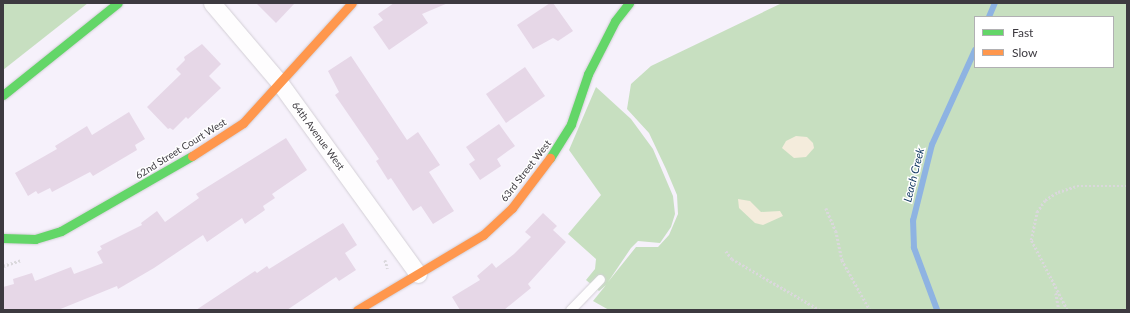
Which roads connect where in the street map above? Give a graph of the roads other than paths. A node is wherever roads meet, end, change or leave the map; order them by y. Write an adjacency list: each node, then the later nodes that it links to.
1 (118, 3): 6 (street)
2 (212, 3): 5 (street, 64th Avenue West)
3 (352, 3): 5 (street, 62nd Street Court West)
4 (628, 3): 8 (street, 63rd Street West)
5 (279, 82): 7 (street, 62nd Street Court West); 8 (street, 64th Avenue West)
6 (3, 95)
7 (3, 238)
8 (418, 274): 10 (street, 63rd Street West)
9 (600, 279): 11 (lane)
10 (357, 310)
11 (570, 310)

